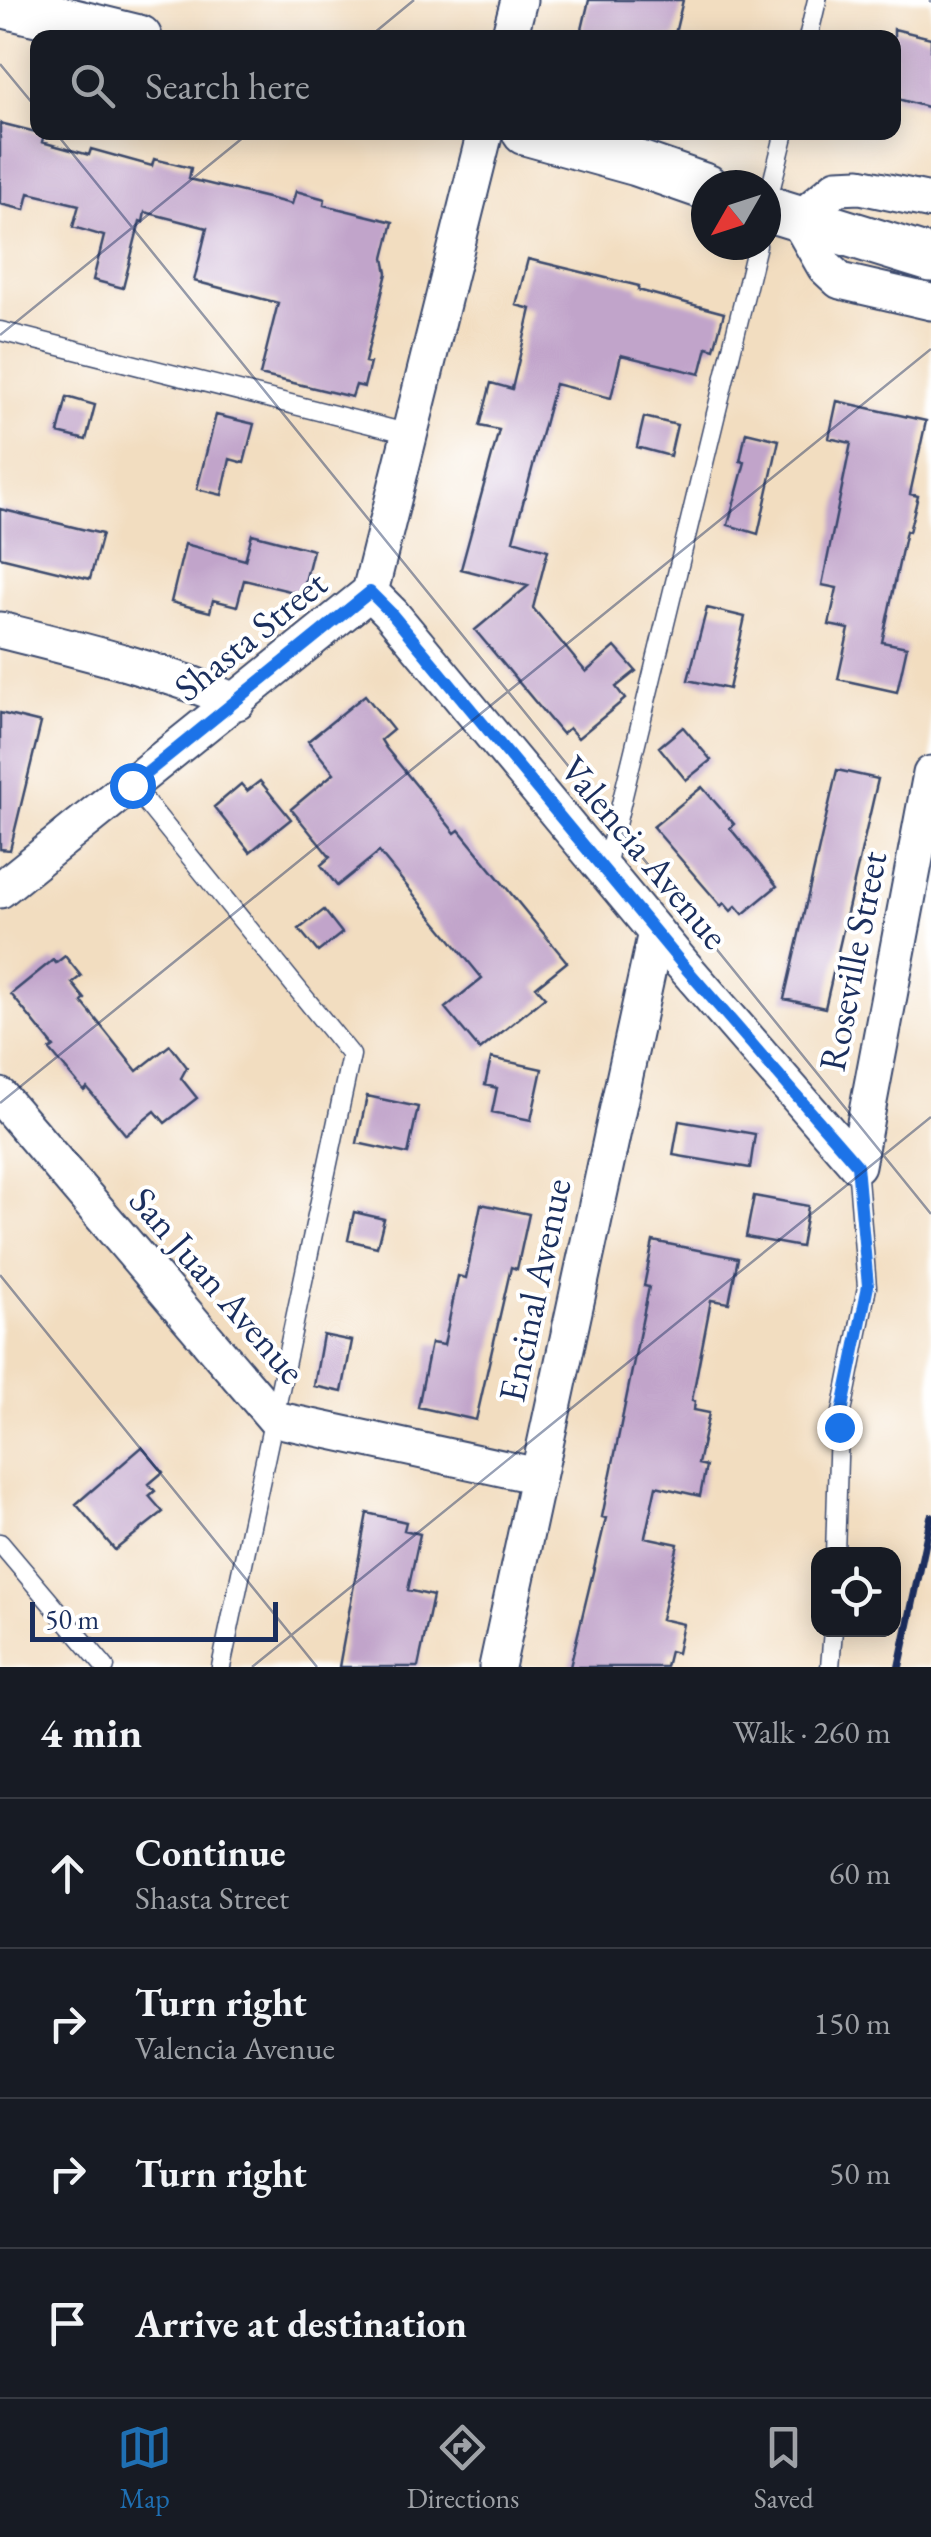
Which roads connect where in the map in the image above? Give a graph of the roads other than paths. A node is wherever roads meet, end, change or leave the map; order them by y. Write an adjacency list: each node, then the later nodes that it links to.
1 (518, 0): 5 (street)
2 (817, 0): 6 (lane)
3 (0, 4): 4 (street)
4 (106, 30)
5 (511, 30)
6 (810, 30)
7 (483, 140): 17 (street, Shasta Street)
8 (554, 140): 10 (street)
9 (785, 140): 12 (lane)
10 (691, 182)
11 (931, 202): 12 (street)
12 (782, 214): 14 (street); 15 (street)
13 (753, 260): 23 (lane)
14 (931, 260)
15 (931, 302)
16 (0, 332): 17 (lane)
17 (410, 434): 18 (street, Shasta Street)
18 (370, 592): 20 (street, Shasta Street); 23 (street, Valencia Avenue)
19 (0, 630): 20 (street)
20 (236, 702): 22 (street, Shasta Street)
21 (931, 774): 27 (street, Roseville Street)
22 (132, 785): 24 (street, Shasta Street); 28 (lane)
23 (604, 870): 25 (street, Valencia Avenue)
24 (0, 890)
25 (656, 932): 27 (street, Valencia Avenue); 29 (street, Encinal Avenue)
26 (0, 1096): 28 (street, San Juan Avenue)
27 (857, 1165): 31 (lane)
28 (275, 1419): 29 (street, San Juan Avenue); 34 (lane)
29 (538, 1476): 35 (street, Encinal Avenue)
30 (0, 1543): 33 (lane)
31 (835, 1547)
32 (832, 1637): 36 (lane)
33 (106, 1667)
34 (221, 1667)
35 (497, 1667)
36 (830, 1667)

